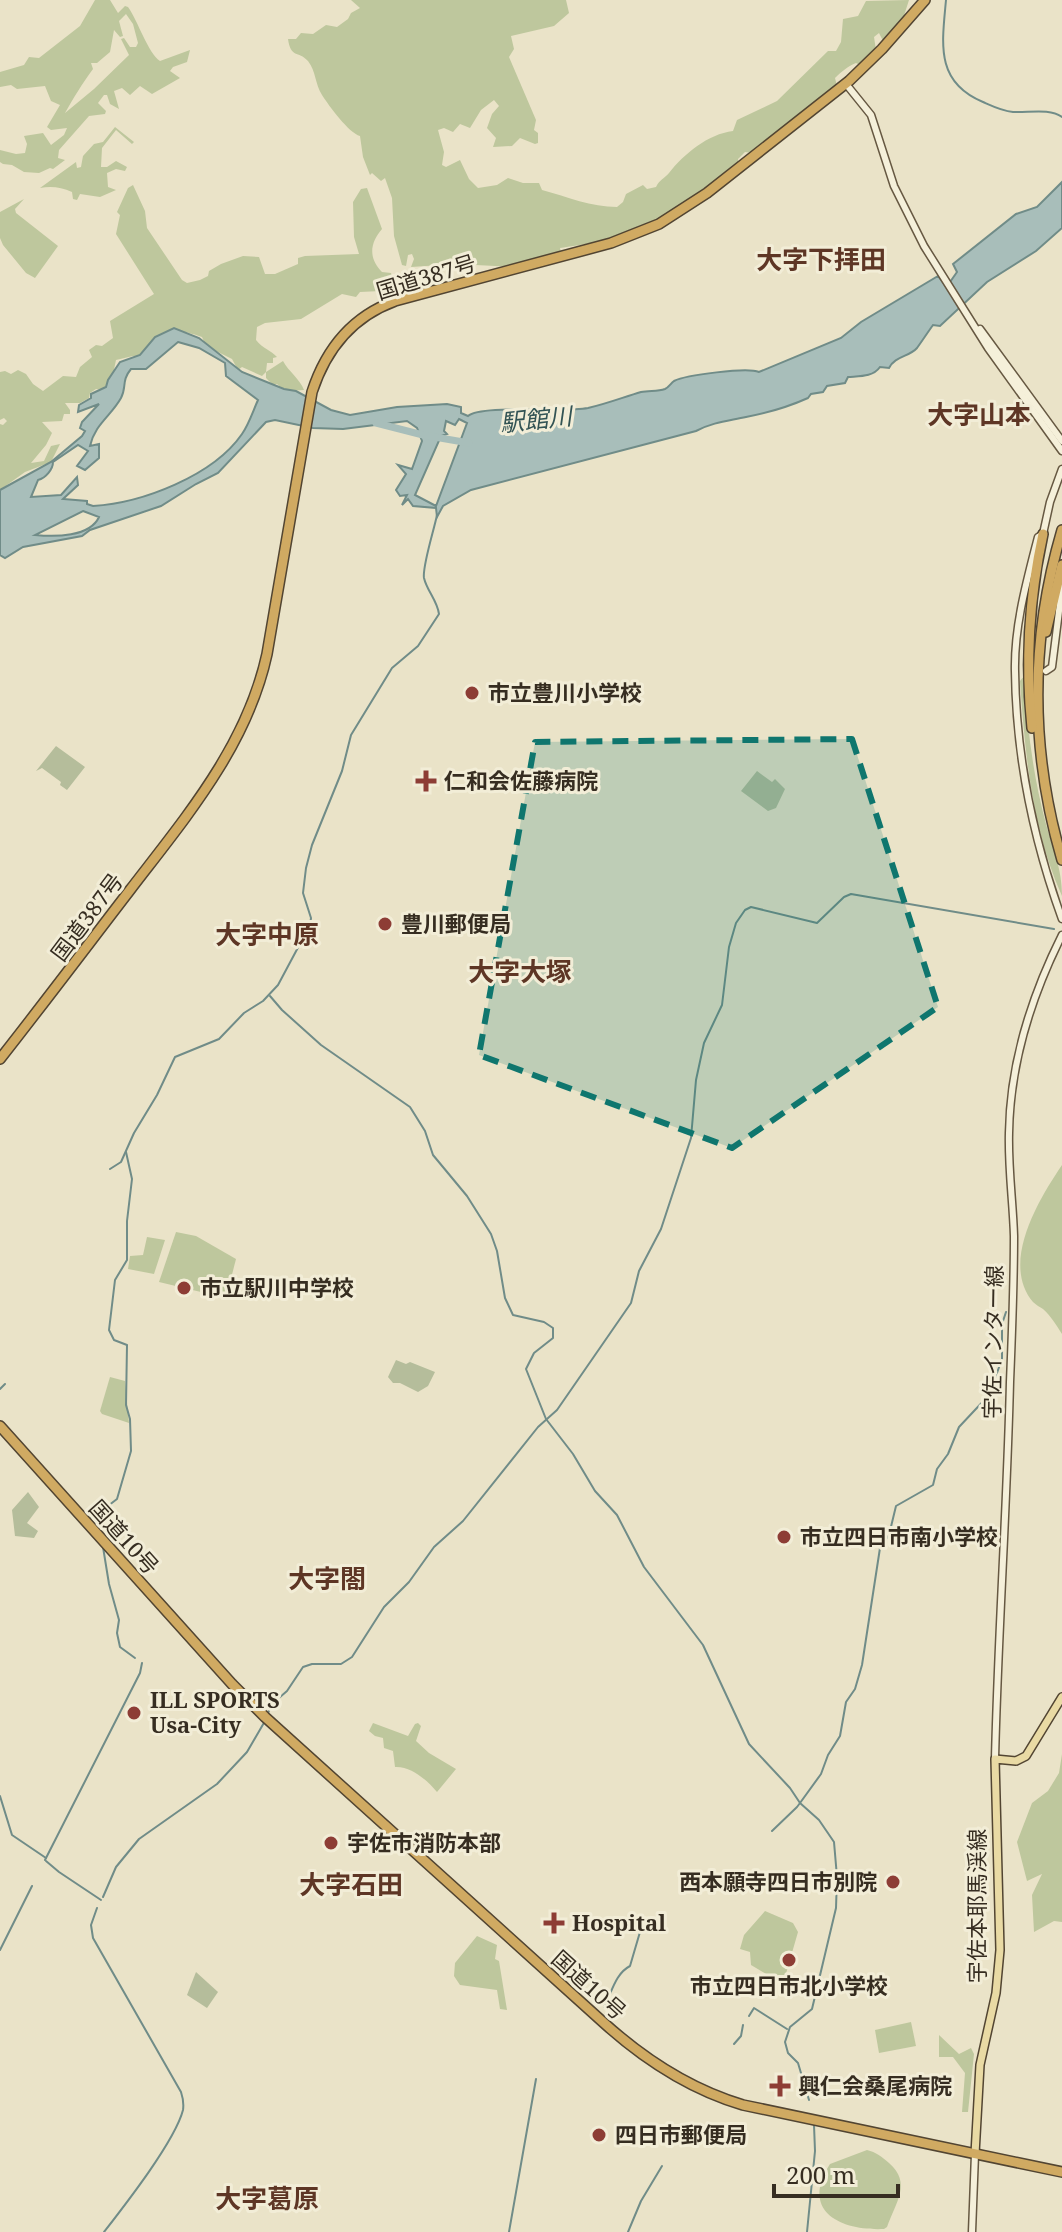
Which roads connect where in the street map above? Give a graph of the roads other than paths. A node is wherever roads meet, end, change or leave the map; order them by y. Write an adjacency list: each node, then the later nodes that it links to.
1 (925, 0): 2 (highway, 国道387号)
2 (846, 84): 3 (main road); 15 (highway, 国道387号)
3 (973, 320): 4 (main road); 5 (main road)
4 (1062, 441)
5 (1062, 451)
6 (1062, 469): 8 (main road)
7 (1062, 530): 14 (highway)
8 (1043, 534): 11 (main road); 16 (highway)
9 (1062, 565): 14 (highway)
10 (1062, 587): 13 (main road)
11 (1015, 670): 12 (main road); 18 (main road)
12 (1024, 670)
13 (1046, 671)
14 (1037, 679): 16 (highway)
15 (200, 795): 20 (highway, 国道387号); 21 (highway, 国道387号)
16 (1058, 848): 17 (highway)
17 (1062, 860)
18 (1062, 919)
19 (1062, 935): 24 (main road, 宇佐インター線)
20 (0, 1050)
21 (0, 1059)
22 (0, 1426): 25 (highway, 国道10号)
23 (1062, 1697): 24 (main road)
24 (995, 1759): 25 (main road, 宇佐本耶馬渓線)
25 (975, 2154): 26 (highway, 国道10号); 27 (main road)
26 (1062, 2172)
27 (972, 2232)

